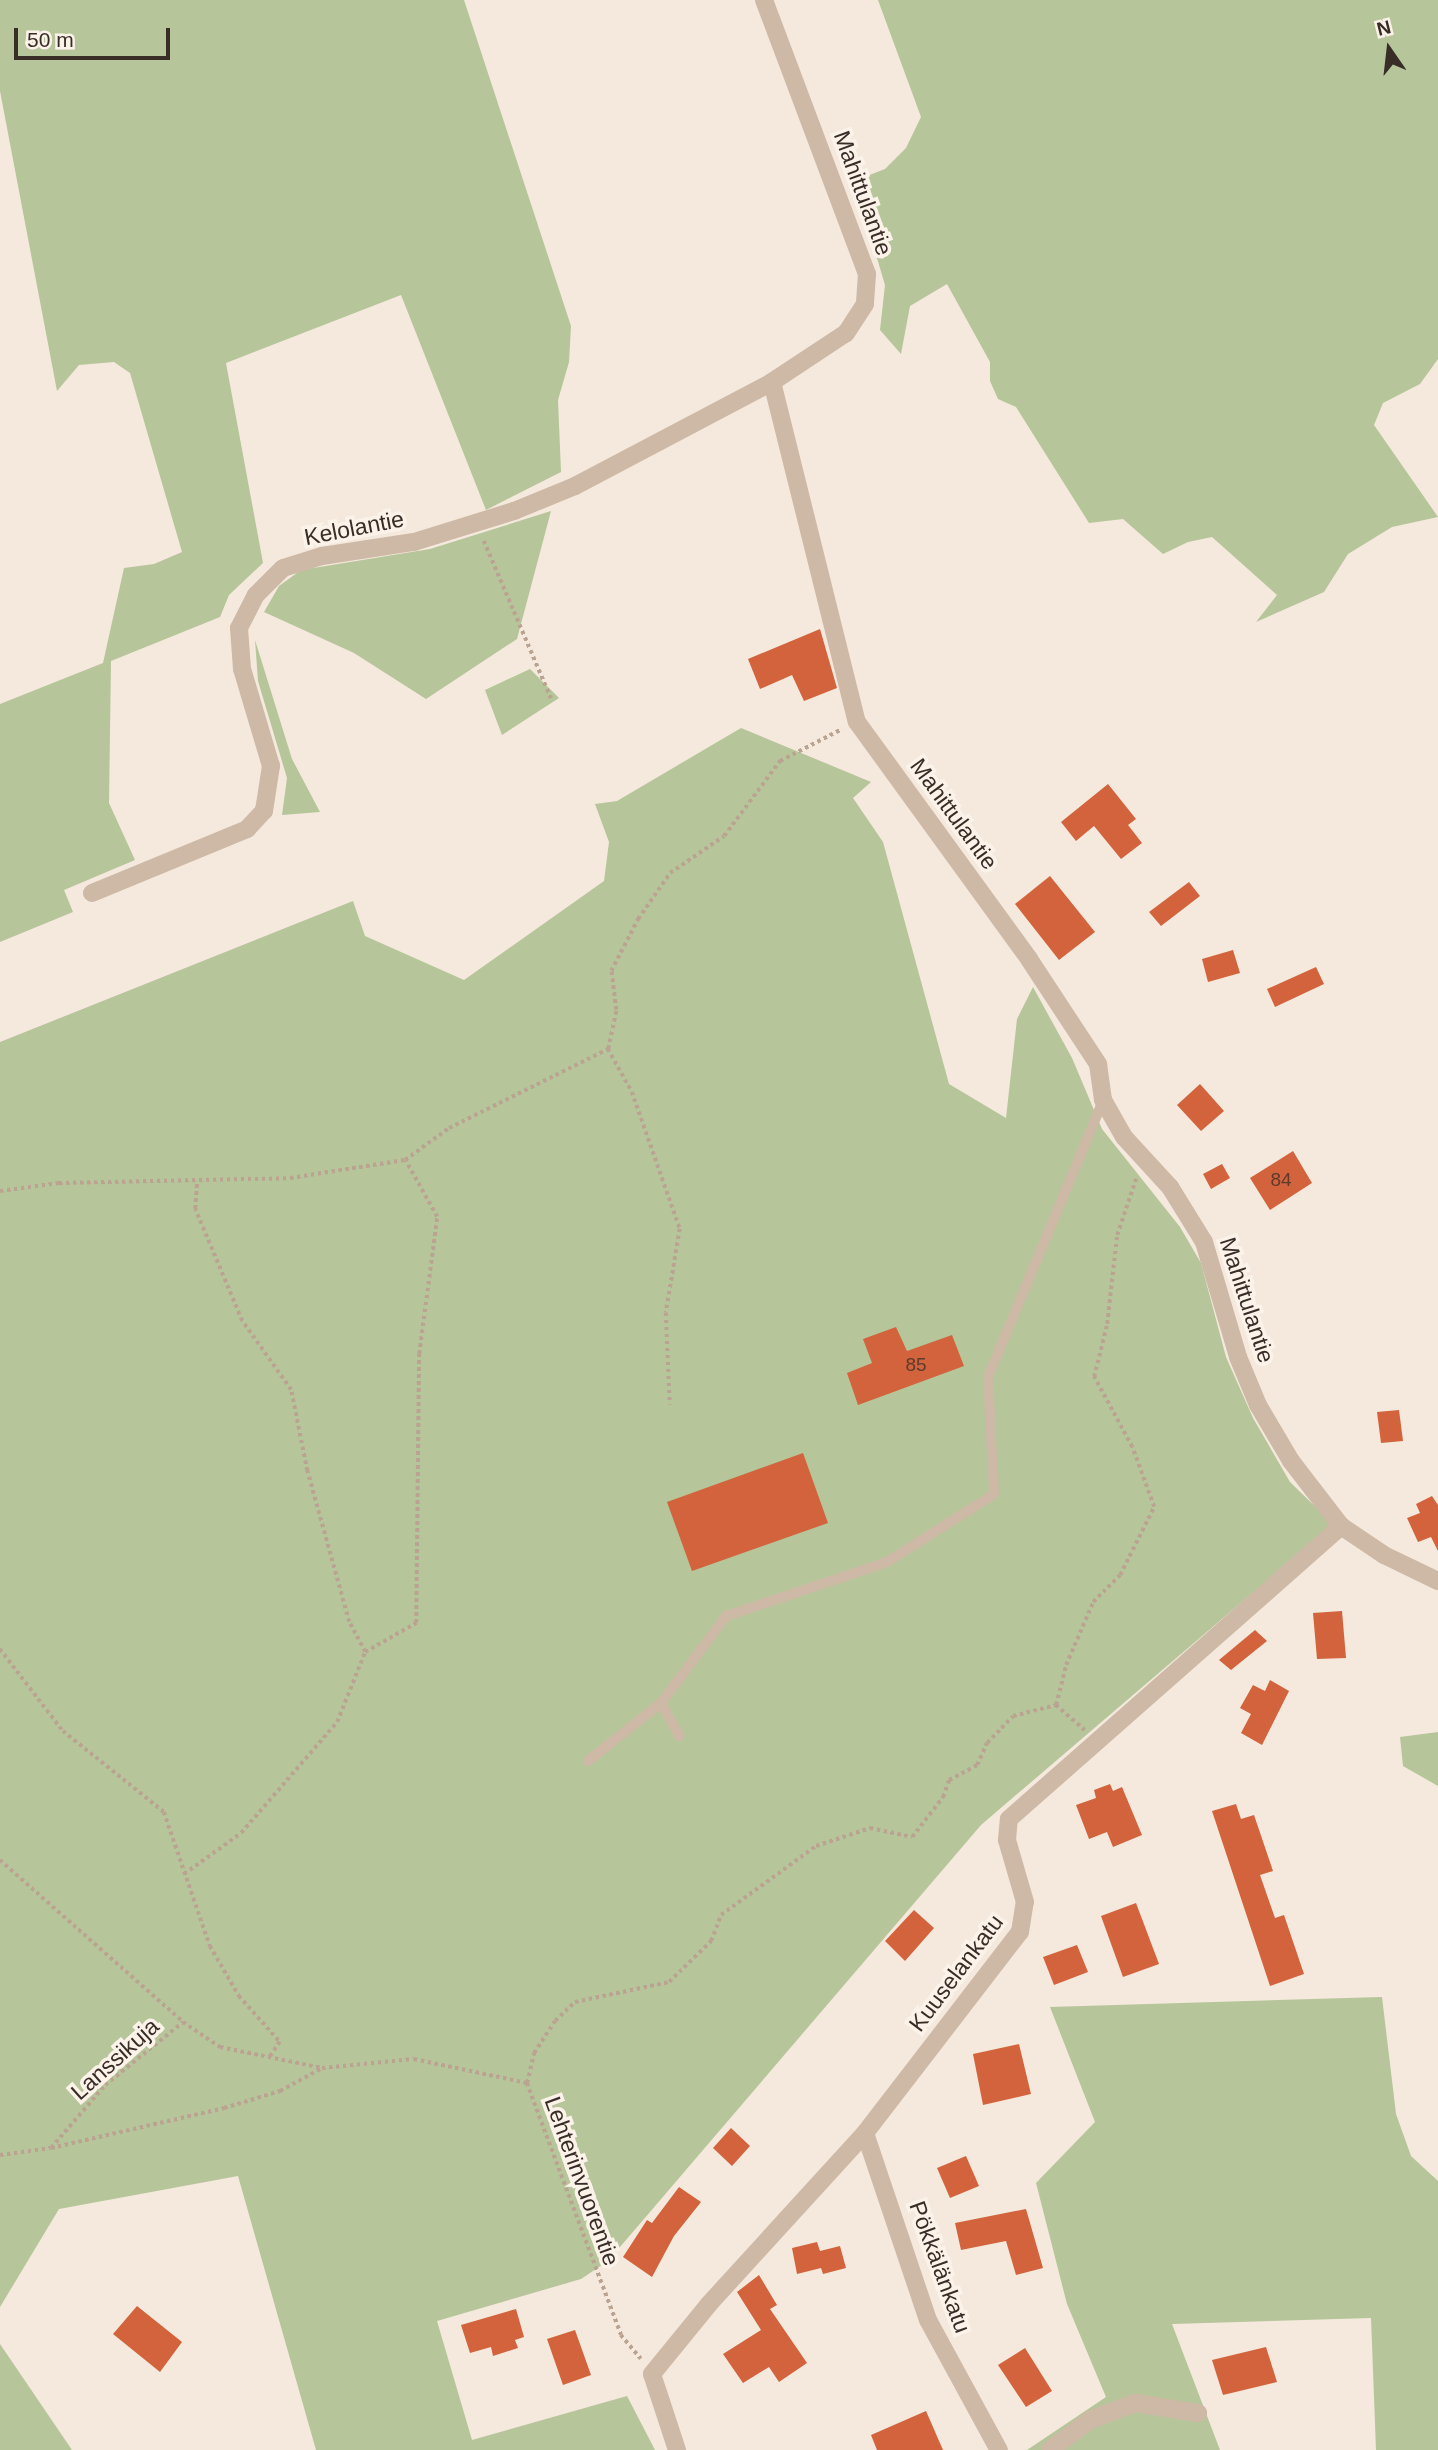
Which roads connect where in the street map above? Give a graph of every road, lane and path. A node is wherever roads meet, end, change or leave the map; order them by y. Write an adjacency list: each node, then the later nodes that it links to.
1 (764, 0): 2 (street, Mahittulantie)
2 (772, 382): 3 (street, Kelolantie); 5 (street, Mahittulantie)
3 (476, 523): 4 (path); 6 (street, Kelolantie)
4 (551, 698)
5 (857, 722): 7 (path); 8 (street, Mahittulantie)
6 (92, 893)
7 (608, 1049): 10 (path); 13 (path)
8 (1103, 1100): 9 (street, Mahittulantie); 18 (lane)
9 (1129, 1143): 14 (street, Mahittulantie); 19 (path)
10 (405, 1160): 11 (path); 17 (path)
11 (197, 1181): 12 (path); 17 (path)
12 (0, 1191)
13 (670, 1405)
14 (1342, 1526): 15 (street, Mahittulantie); 21 (street, Kuuselankatu)
15 (1438, 1581)
16 (0, 1649): 24 (path)
17 (365, 1652): 24 (path)
18 (661, 1703): 20 (lane); 22 (lane)
19 (1056, 1705): 21 (path); 28 (path)
20 (679, 1736)
21 (1097, 1740): 29 (street, Kuuselankatu)
22 (588, 1761)
23 (0, 1860): 25 (path, Lehterinvuorentie)
24 (184, 1874): 26 (path)
25 (183, 2022): 26 (path, Lehterinvuorentie); 30 (path, Lanssikuja)
26 (270, 2057): 27 (path, Lehterinvuorentie)
27 (322, 2068): 28 (path, Lehterinvuorentie); 30 (path)
28 (527, 2083): 32 (path, Lehterinvuorentie)
29 (864, 2133): 32 (street, Kuuselankatu); 35 (street, Pökkälänkatu)
30 (51, 2148): 31 (path)
31 (0, 2155)
32 (652, 2374): 34 (street)
33 (1198, 2413): 36 (street)
34 (677, 2450)
35 (999, 2450)
36 (1050, 2450)

